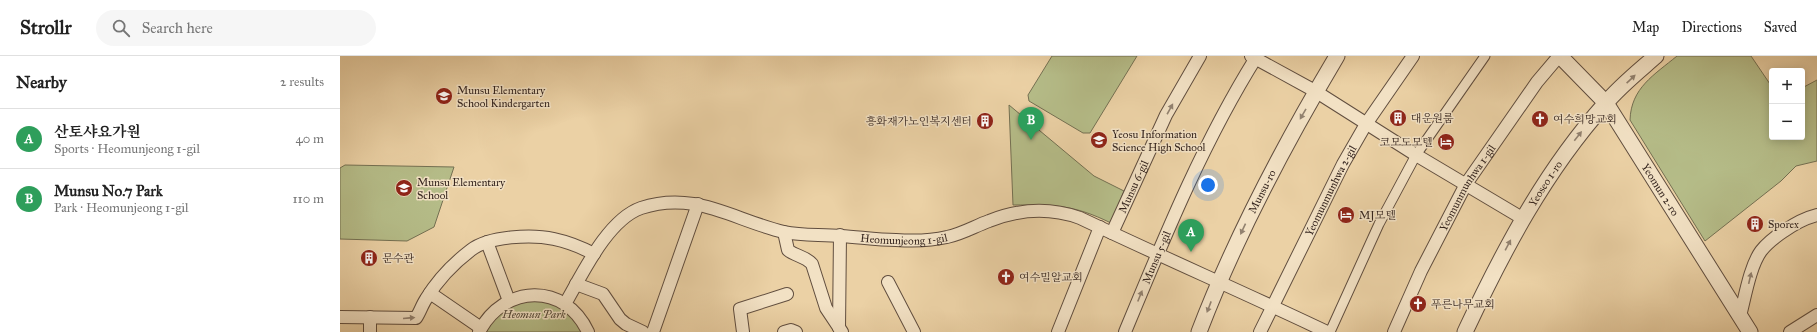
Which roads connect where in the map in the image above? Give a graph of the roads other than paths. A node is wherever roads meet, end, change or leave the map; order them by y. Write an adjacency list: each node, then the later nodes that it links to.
1 (1200, 56): 18 (street, Munsu 6-gil, one-way to 1)
2 (1337, 56): 8 (street, Munsu-ro)
3 (1413, 56): 10 (street, Yeomunmunhwa 2-gil)
4 (1486, 56): 11 (street)
5 (1560, 56): 9 (street, Yeomun 2-ro); 12 (street, Yeomunmunhwa 1-gil)
6 (1656, 56): 9 (street, Yeoseo 1-ro, one-way to 6)
7 (1255, 57): 8 (street); 22 (street, Munsu 5-gil)
8 (1315, 91): 10 (street); 23 (street, Munsu-ro, one-way to 23)
9 (1606, 102): 15 (street, Yeoseo 1-ro, one-way to 9); 32 (street, Yeomun 2-ro)
10 (1366, 124): 11 (street); 30 (street, Yeomunmunhwa 2-gil)
11 (1416, 155): 12 (street); 50 (street)
12 (1466, 184): 15 (street); 51 (street, Yeomunmunhwa 1-gil)
13 (698, 204): 17 (street, Heomunjeong 1-gil); 21 (street, Heomunjeong 1-gil); 40 (street)
14 (1817, 215): 32 (street, one-way to 14)
15 (1522, 218): 52 (street, Yeoseo 1-ro, one-way to 15)
16 (1100, 227): 18 (street, Heomunjeong 1-gil); 19 (street, Heomunjeong 1-gil); 45 (street)
17 (784, 232): 19 (street, Heomunjeong 1-gil); 36 (street)
18 (1112, 233): 22 (street, Heomunjeong 1-gil)
19 (840, 236): 36 (street)
20 (487, 242): 21 (street); 26 (street); 28 (street)
21 (594, 254): 25 (street, Heomunjeong 1-gil)
22 (1157, 255): 23 (street, Heomunjeong 1-gil); 46 (street, Munsu 5-gil, one-way to 22)
23 (1218, 281): 30 (street, Heomunjeong 1-gil); 47 (street, Munsu-ro, one-way to 47)
24 (888, 282): 44 (street)
25 (576, 284): 29 (street, Heomunjeong 1-gil); 39 (street)
26 (430, 293): 34 (street, one-way to 26); 35 (street)
27 (787, 294): 41 (street)
28 (509, 301): 29 (street); 35 (street)
29 (565, 304): 38 (street)
30 (1273, 306): 48 (street, Yeomunmunhwa 2-gil); 49 (street, Heomunjeong 1-gil)
31 (1817, 315): 54 (street)
32 (1740, 316): 53 (street, Yeomun 2-ro)
33 (340, 317): 34 (street)
34 (370, 317): 37 (street)
35 (480, 330)
36 (840, 330)
37 (370, 332)
38 (588, 332)
39 (643, 332)
40 (652, 332)
41 (743, 332)
42 (784, 332): 43 (street)
43 (796, 332)
44 (914, 332)
45 (1058, 332)
46 (1125, 332)
47 (1199, 332)
48 (1260, 332)
49 (1327, 332)
50 (1330, 332)
51 (1394, 332)
52 (1465, 332)
53 (1750, 332)
54 (1790, 332)

